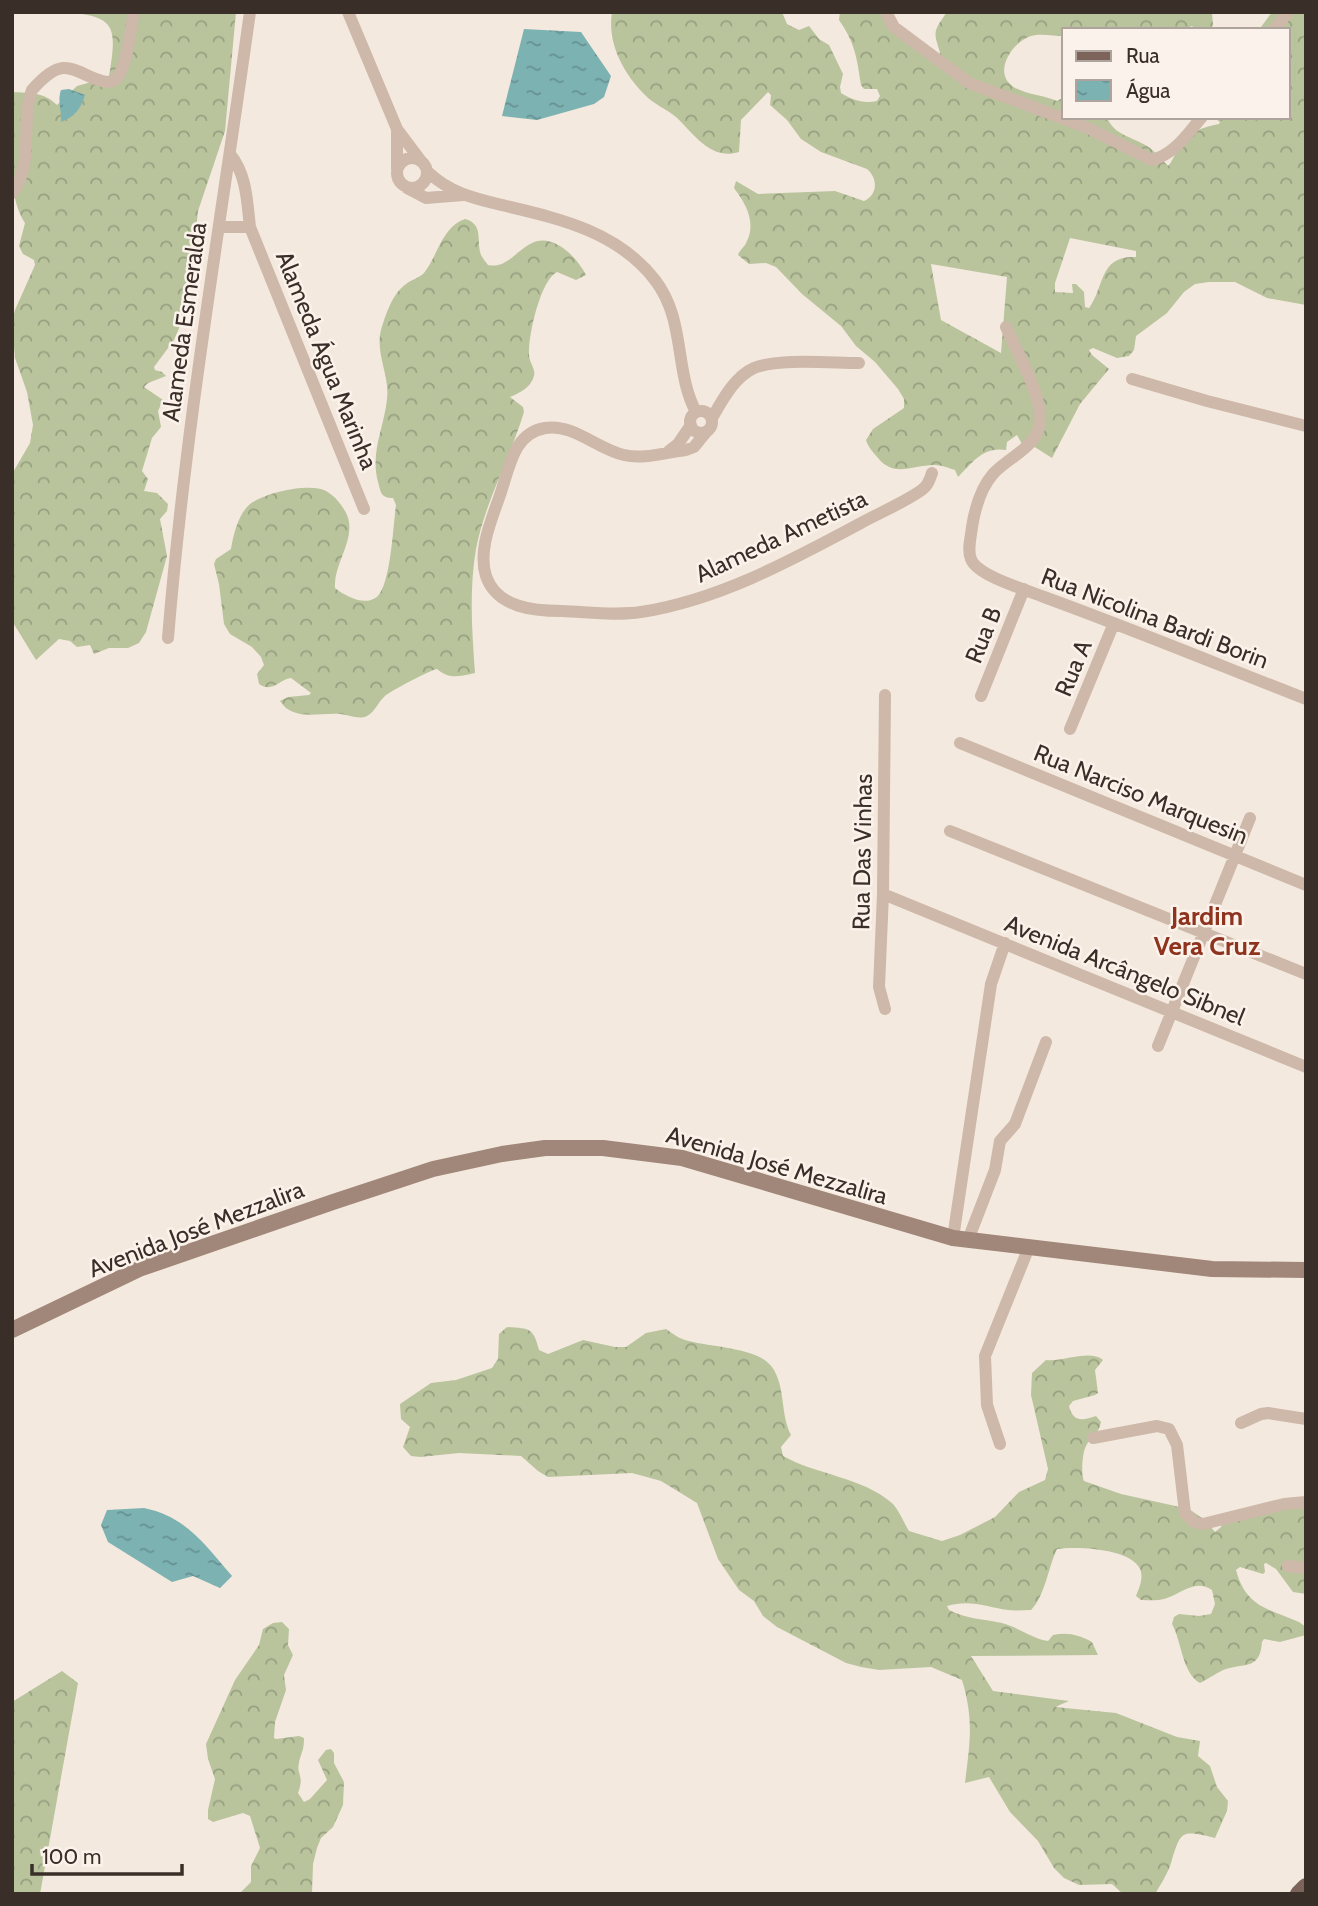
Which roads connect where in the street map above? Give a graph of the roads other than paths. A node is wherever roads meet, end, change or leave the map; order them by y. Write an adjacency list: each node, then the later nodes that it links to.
1 (134, 12): 16 (street)
2 (250, 12): 11 (street, Alameda Esmeralda)
3 (348, 12): 10 (street)
4 (886, 12): 7 (street)
5 (1288, 12): 6 (street)
6 (1276, 28)
7 (1062, 118)
8 (1064, 119): 9 (street)
9 (1200, 119)
10 (397, 129): 12 (street); 13 (street)
11 (230, 155): 18 (street, Alameda Esmeralda); 19 (street, Alameda Água Marinha)
12 (421, 160): 13 (street); 14 (street)
13 (397, 169): 15 (street)
14 (428, 173): 15 (street); 17 (street)
15 (407, 188): 17 (street)
16 (12, 193)
17 (463, 195): 23 (street)
18 (219, 227): 19 (street, Alameda Água Marinha); 33 (street, Alameda Esmeralda)
19 (250, 227): 30 (street, Alameda Água Marinha)
20 (1006, 327): 31 (street, Rua Nicolina Bardi Borin)
21 (859, 363): 24 (street)
22 (1132, 379): 26 (street)
23 (696, 412): 24 (street); 25 (street)
24 (712, 418): 27 (street)
25 (691, 425): 27 (street); 28 (street)
26 (1306, 426)
27 (707, 432): 28 (street, Alameda Ametista)
28 (668, 452): 29 (street, Alameda Ametista)
29 (932, 473)
30 (364, 509)
31 (1024, 589): 32 (street, Rua Nicolina Bardi Borin); 35 (street, Rua B)
32 (1114, 623): 36 (street, Rua Nicolina Bardi Borin); 37 (street, Rua A)
33 (168, 638)
34 (885, 695): 43 (street, Rua Das Vinhas)
35 (981, 696)
36 (1306, 699)
37 (1070, 729)
38 (960, 743): 41 (street, Rua Narciso Marquesin)
39 (1250, 818): 41 (street)
40 (950, 831): 44 (street)
41 (1235, 856): 42 (street, Rua Narciso Marquesin); 44 (street)
42 (1306, 885)
43 (883, 894): 45 (street, Avenida Arcângelo Sibnel); 47 (street, Rua Das Vinhas)
44 (1205, 932): 46 (street); 48 (street)
45 (1005, 943): 48 (street, Avenida Arcângelo Sibnel); 52 (street)
46 (1306, 974)
47 (885, 1009)
48 (1172, 1012): 50 (street); 51 (street, Avenida Arcângelo Sibnel)
49 (1046, 1042): 52 (street)
50 (1158, 1046)
51 (1306, 1067)
52 (961, 1239): 53 (main road, Avenida José Mezzalira); 55 (main road, Avenida José Mezzalira)
53 (1029, 1247): 54 (main road, Avenida José Mezzalira); 59 (street)
54 (1306, 1270)
55 (12, 1330)
56 (1306, 1419): 57 (street)
57 (1241, 1423)
58 (1093, 1438): 60 (street)
59 (1000, 1444)
60 (1306, 1502)
61 (1288, 1566): 62 (street)
62 (1306, 1568)
63 (1306, 1887): 64 (main road)
64 (1299, 1894)

